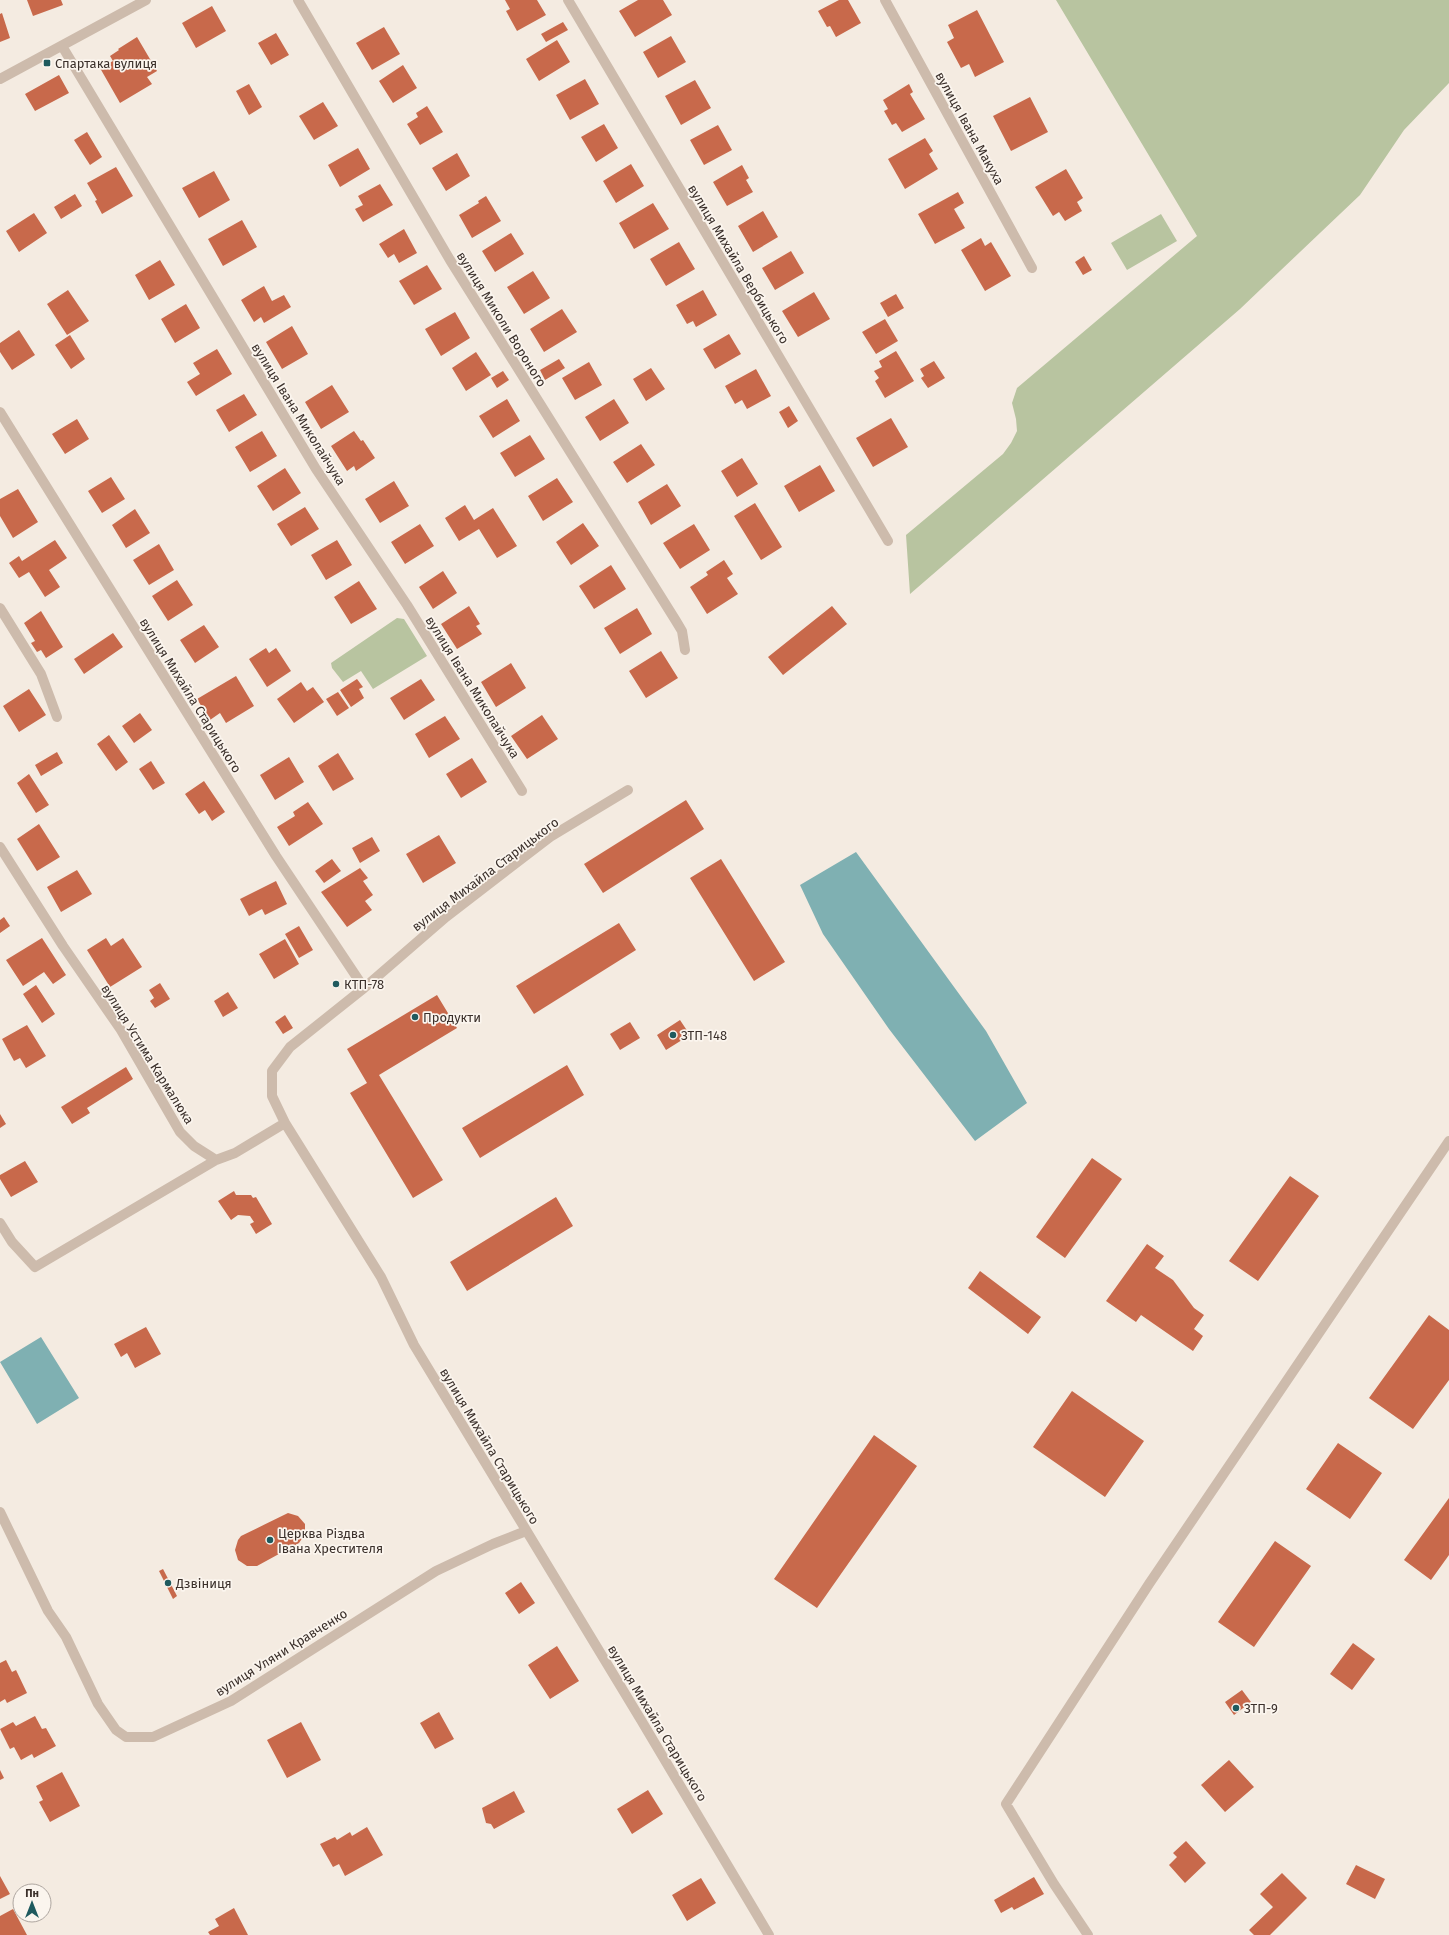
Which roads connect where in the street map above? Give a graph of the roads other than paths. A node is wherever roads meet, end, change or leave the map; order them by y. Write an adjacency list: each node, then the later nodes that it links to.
1 (146, 0): 5 (street)
2 (298, 0): 11 (street, вулиця Миколи Вороного)
3 (568, 0): 9 (street, вулиця Михайла Вербицького)
4 (885, 0): 7 (street, вулиця Івана Макуха)
5 (62, 46): 6 (street); 14 (street, вулиця Івана Миколайчука)
6 (0, 79)
7 (1032, 268)
8 (0, 412): 16 (street, вулиця Михайла Старицького)
9 (888, 540)
10 (0, 608): 12 (street)
11 (684, 650)
12 (57, 717)
13 (628, 790): 16 (street, вулиця Михайла Старицького)
14 (522, 791)
15 (0, 847): 19 (street, вулиця Устима Кармалюка)
16 (364, 988): 17 (street, вулиця Михайла Старицького)
17 (285, 1123): 19 (street); 22 (street, вулиця Михайла Старицького)
18 (1449, 1142): 24 (street)
19 (216, 1160): 20 (street)
20 (0, 1223)
21 (0, 1512): 22 (street, вулиця Уляни Кравченко)
22 (526, 1532): 23 (street, вулиця Михайла Старицького)
23 (769, 1935)
24 (1088, 1935)

